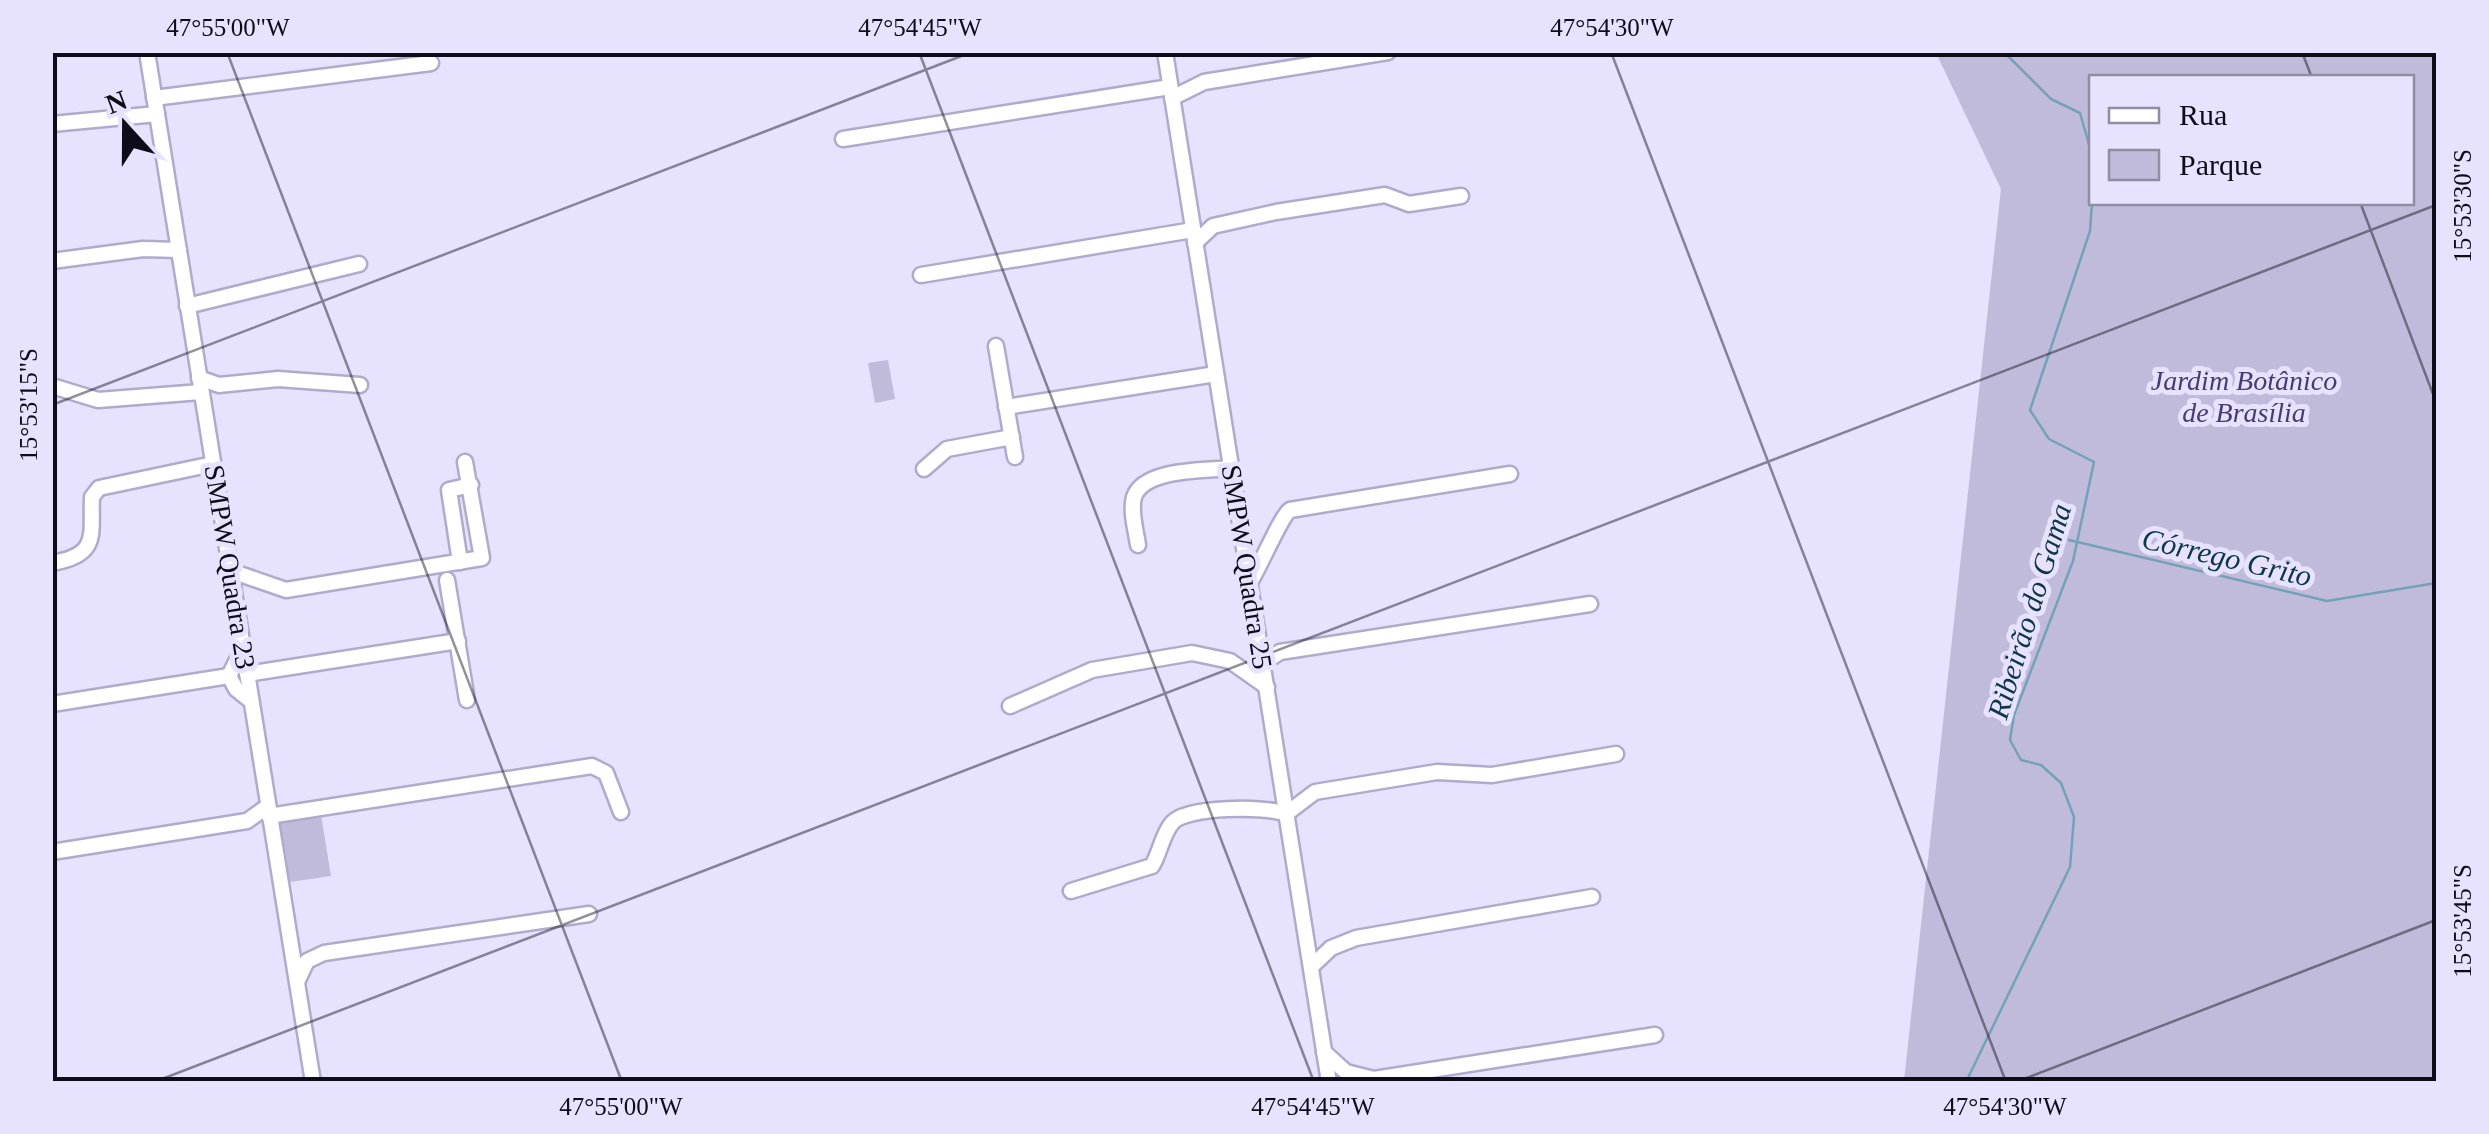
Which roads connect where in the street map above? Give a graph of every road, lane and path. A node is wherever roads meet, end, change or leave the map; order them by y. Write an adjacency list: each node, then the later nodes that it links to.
1 (146, 52): 6 (street, SMPW Quadra 23)
2 (1165, 52): 5 (street, SMPW Quadra 25)
3 (1388, 52): 5 (street)
4 (430, 63): 6 (street)
5 (1171, 92): 9 (street); 12 (street, SMPW Quadra 25)
6 (154, 98): 7 (street, SMPW Quadra 23)
7 (156, 114): 8 (street); 13 (street, SMPW Quadra 23)
8 (52, 124)
9 (843, 139)
10 (1462, 196): 11 (street)
11 (1213, 226): 12 (street); 12 (street)
12 (1193, 230): 16 (street); 19 (street, SMPW Quadra 25)
13 (179, 250): 14 (street); 17 (street, SMPW Quadra 23)
14 (52, 261)
15 (359, 264): 17 (street)
16 (921, 275)
17 (187, 306): 23 (street, SMPW Quadra 23)
18 (996, 346): 24 (street)
19 (1216, 374): 24 (street); 30 (street, SMPW Quadra 25)
20 (219, 385): 21 (street); 23 (street); 23 (street)
21 (360, 385)
22 (52, 386): 23 (street)
23 (201, 391): 28 (street, SMPW Quadra 23)
24 (1006, 407): 25 (street)
25 (1012, 437): 26 (street); 29 (street)
26 (1015, 458)
27 (466, 462): 32 (street)
28 (213, 464): 35 (street); 36 (street, SMPW Quadra 23)
29 (924, 468)
30 (1230, 468): 33 (street); 38 (street, SMPW Quadra 25)
31 (1510, 474): 38 (street)
32 (471, 486): 34 (street); 34 (street)
33 (1138, 545)
34 (460, 562): 36 (street)
35 (52, 563)
36 (230, 571): 41 (street, SMPW Quadra 23)
37 (447, 580): 40 (street)
38 (1249, 584): 42 (street, SMPW Quadra 25)
39 (1590, 604): 42 (street)
40 (458, 641): 44 (street); 47 (street)
41 (243, 648): 44 (street, SMPW Quadra 23); 45 (street)
42 (1261, 655): 43 (street); 46 (street, SMPW Quadra 25)
43 (1230, 662): 46 (street); 50 (street)
44 (247, 674): 48 (street, SMPW Quadra 23)
45 (229, 676): 48 (street); 49 (street)
46 (1266, 688): 52 (street, SMPW Quadra 25)
47 (467, 700)
48 (251, 701): 56 (street, SMPW Quadra 23)
49 (52, 704)
50 (1010, 706)
51 (1616, 754): 53 (street)
52 (1280, 780): 53 (street); 55 (street, SMPW Quadra 25)
53 (1315, 792): 55 (street)
54 (621, 812): 56 (street)
55 (1286, 814): 58 (street); 63 (street, SMPW Quadra 25)
56 (270, 817): 57 (street); 61 (street, SMPW Quadra 23)
57 (52, 852)
58 (1071, 891)
59 (1592, 897): 63 (street)
60 (589, 914): 62 (street)
61 (289, 932): 62 (street); 64 (street, SMPW Quadra 23)
62 (324, 953): 64 (street)
63 (1310, 967): 66 (street, SMPW Quadra 25)
64 (298, 986): 68 (street, SMPW Quadra 23)
65 (1656, 1036): 67 (street)
66 (1324, 1051): 67 (street); 69 (street, SMPW Quadra 25)
67 (1372, 1080)
68 (314, 1082)
69 (1329, 1082)

